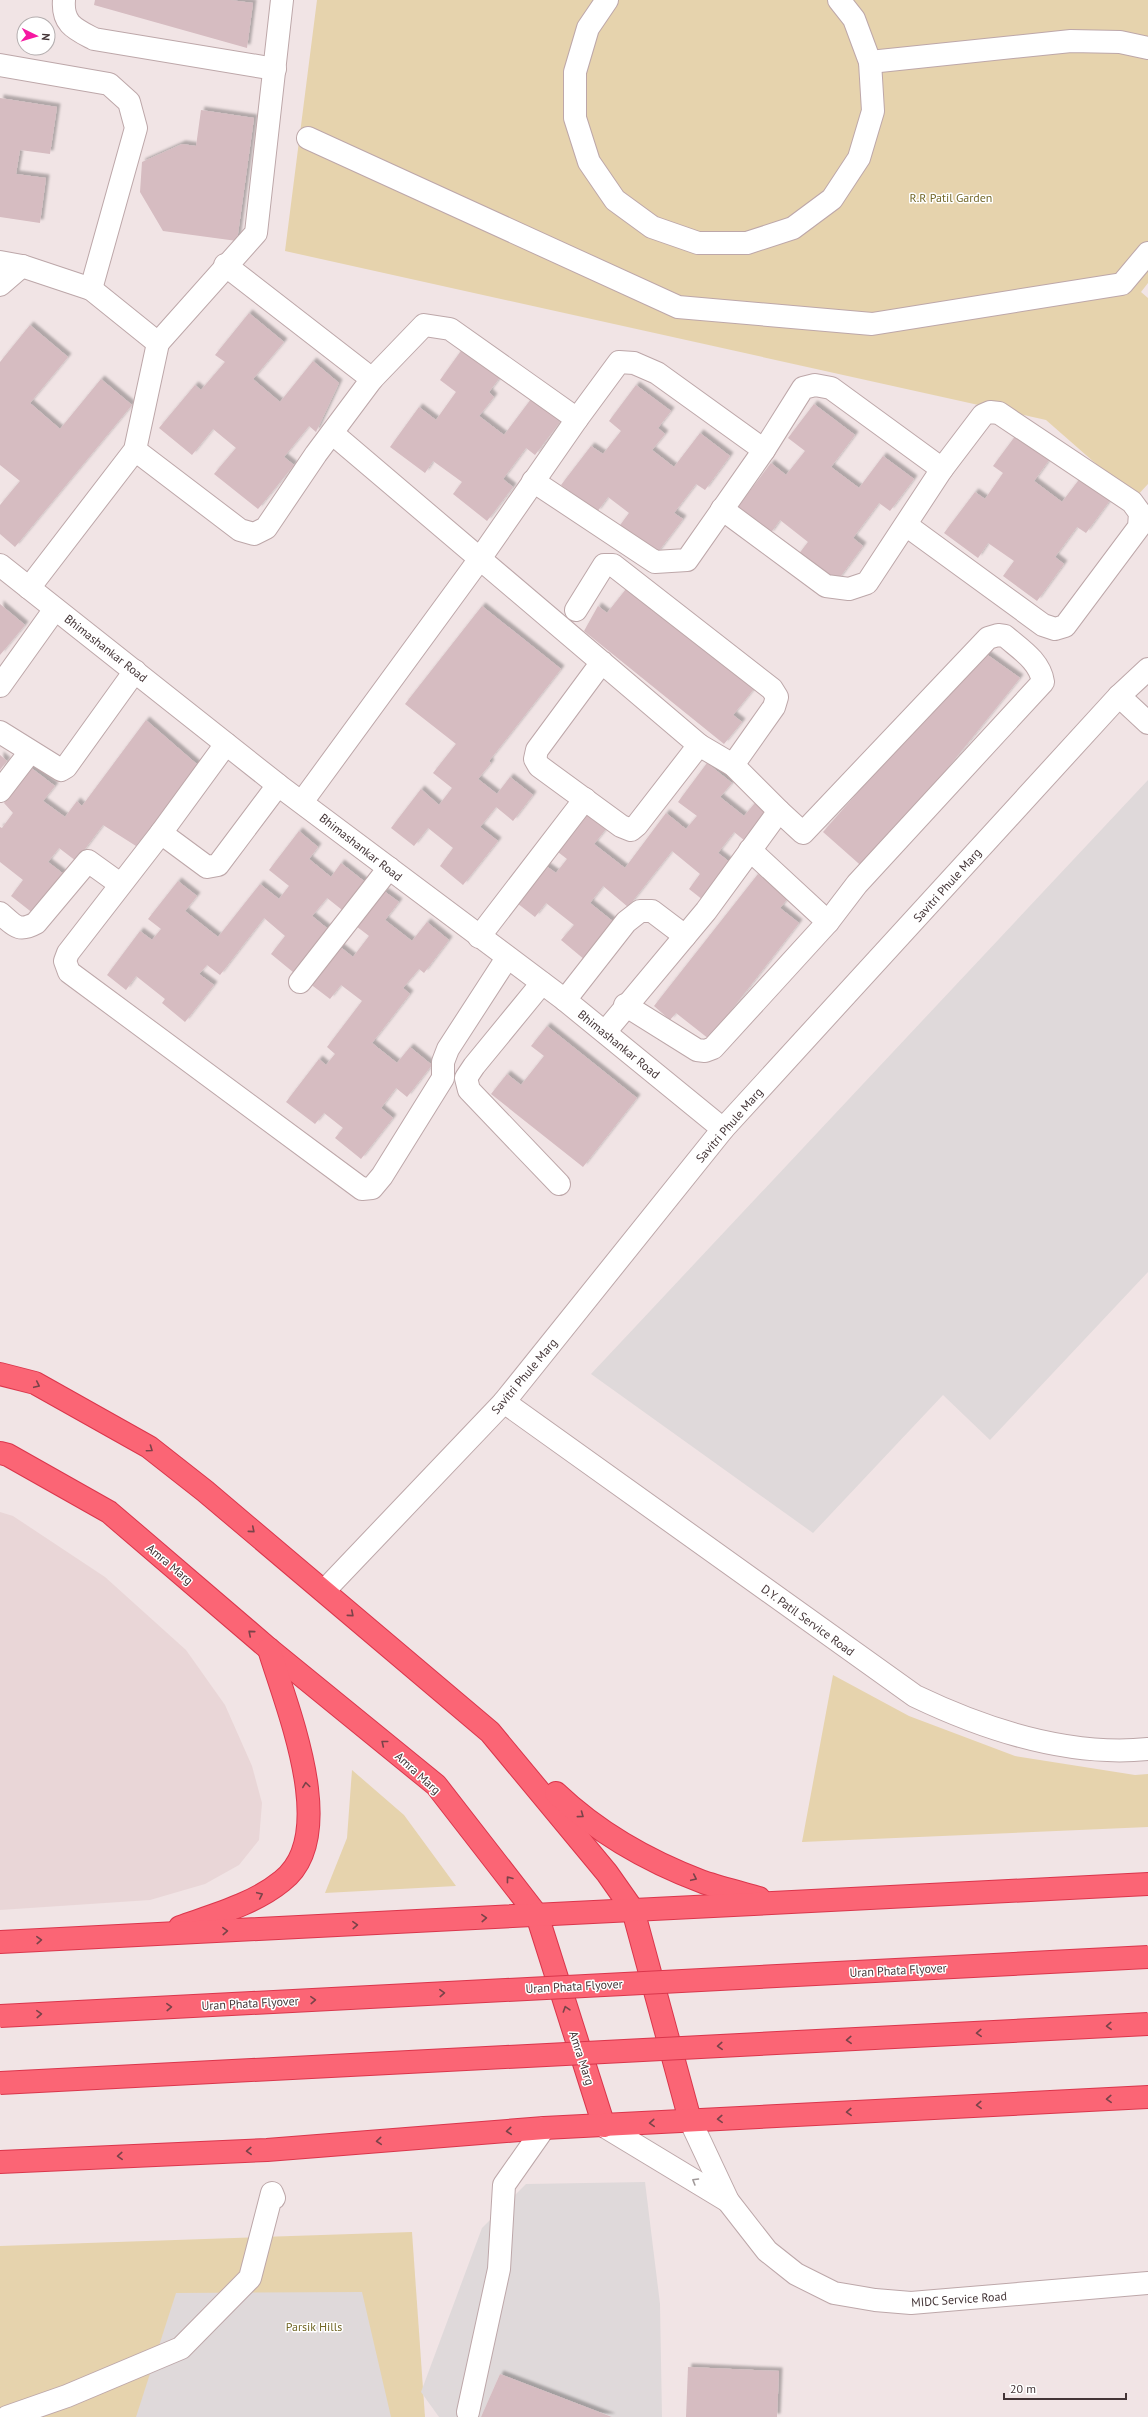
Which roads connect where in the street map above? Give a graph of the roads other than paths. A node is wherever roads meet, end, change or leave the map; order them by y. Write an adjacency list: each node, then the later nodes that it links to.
1 (64, 0): 8 (street)
2 (282, 0): 8 (street)
3 (608, 0): 6 (street)
4 (839, 0): 6 (street)
5 (1148, 48): 6 (street)
6 (870, 62)
7 (0, 65): 15 (street)
8 (275, 69): 12 (street)
9 (308, 138): 10 (street)
10 (1148, 253)
11 (0, 262): 13 (street)
12 (225, 265): 16 (street); 17 (street)
13 (22, 266): 14 (street); 15 (street)
14 (0, 285)
15 (90, 289): 16 (street)
16 (158, 343): 20 (street)
17 (372, 379): 18 (street); 19 (street)
18 (577, 419): 21 (street); 23 (street)
19 (332, 433): 20 (street); 26 (street)
20 (134, 450): 28 (street)
21 (764, 450): 22 (street); 24 (street)
22 (942, 468): 25 (street); 31 (street)
23 (533, 481): 24 (street); 26 (street)
24 (722, 509): 25 (street)
25 (906, 525): 31 (street)
26 (479, 560): 33 (street); 47 (street)
27 (0, 565): 28 (street, Bhimashankar Road)
28 (29, 588): 29 (street, Bhimashankar Road)
29 (55, 609): 35 (street, Bhimashankar Road); 36 (street)
30 (576, 610): 43 (street)
31 (1038, 621): 32 (street)
32 (1020, 650): 48 (street); 54 (street)
33 (602, 662): 41 (street); 46 (street)
34 (1148, 670): 37 (street, Savitri Phule Marg)
35 (135, 671): 40 (street, Bhimashankar Road); 42 (street)
36 (0, 686)
37 (1119, 696): 38 (street); 63 (street, Savitri Phule Marg)
38 (1148, 723)
39 (0, 732): 42 (street)
40 (226, 744): 44 (street, Bhimashankar Road); 49 (street)
41 (699, 744): 43 (street); 46 (street)
42 (30, 752): 45 (street)
43 (733, 765): 48 (street)
44 (278, 785): 47 (street, Bhimashankar Road); 49 (street)
45 (0, 791)
46 (585, 799): 56 (street)
47 (302, 802): 51 (street, Bhimashankar Road)
48 (779, 810): 50 (street)
49 (161, 833): 52 (street)
50 (750, 850): 54 (street); 55 (street)
51 (389, 868): 56 (street, Bhimashankar Road); 58 (street)
52 (120, 884): 53 (street); 57 (street)
53 (0, 913)
54 (828, 922): 61 (street)
55 (685, 936): 60 (street); 61 (street)
56 (479, 937): 57 (street, Bhimashankar Road)
57 (507, 958): 59 (street, Bhimashankar Road)
58 (300, 982)
59 (542, 983): 60 (street, Bhimashankar Road); 64 (street)
60 (565, 1000): 62 (street, Bhimashankar Road)
61 (625, 1005): 62 (street)
62 (605, 1032): 63 (street, Bhimashankar Road)
63 (723, 1129): 66 (street, Savitri Phule Marg)
64 (559, 1184)
65 (0, 1374): 68 (highway, one-way to 68)
66 (504, 1402): 68 (street, Savitri Phule Marg); 71 (street, D.Y. Patil Service Road)
67 (0, 1453): 69 (highway, Amra Marg, one-way to 67)
68 (324, 1591): 70 (highway, one-way to 70)
69 (269, 1649): 75 (highway, Amra Marg, one-way to 69); 76 (highway, one-way to 69)
70 (490, 1732): 73 (highway, one-way to 73); 74 (highway)
71 (1148, 1749)
72 (1148, 1884): 73 (highway)
73 (776, 1903): 74 (highway)
74 (633, 1910): 75 (highway); 83 (highway)
75 (537, 1915): 76 (highway, one-way to 75); 84 (highway, Amra Marg, one-way to 75)
76 (159, 1934): 77 (highway, one-way to 76)
77 (0, 1942)
78 (1148, 1957): 79 (highway, Uran Phata Flyover, one-way to 78, bridge)
79 (0, 2016)
80 (1148, 2024): 81 (highway, one-way to 81, bridge)
81 (0, 2083)
82 (1148, 2097): 83 (highway, one-way to 83)
83 (690, 2120): 84 (highway, one-way to 84); 88 (street, MIDC Service Road)
84 (604, 2126): 85 (highway); 88 (street, one-way to 84)
85 (544, 2128): 86 (highway, one-way to 86); 90 (street)
86 (0, 2162)
87 (274, 2198): 91 (street)
88 (728, 2201): 89 (street, MIDC Service Road)
89 (1148, 2283)
90 (468, 2412)
91 (7, 2417)

